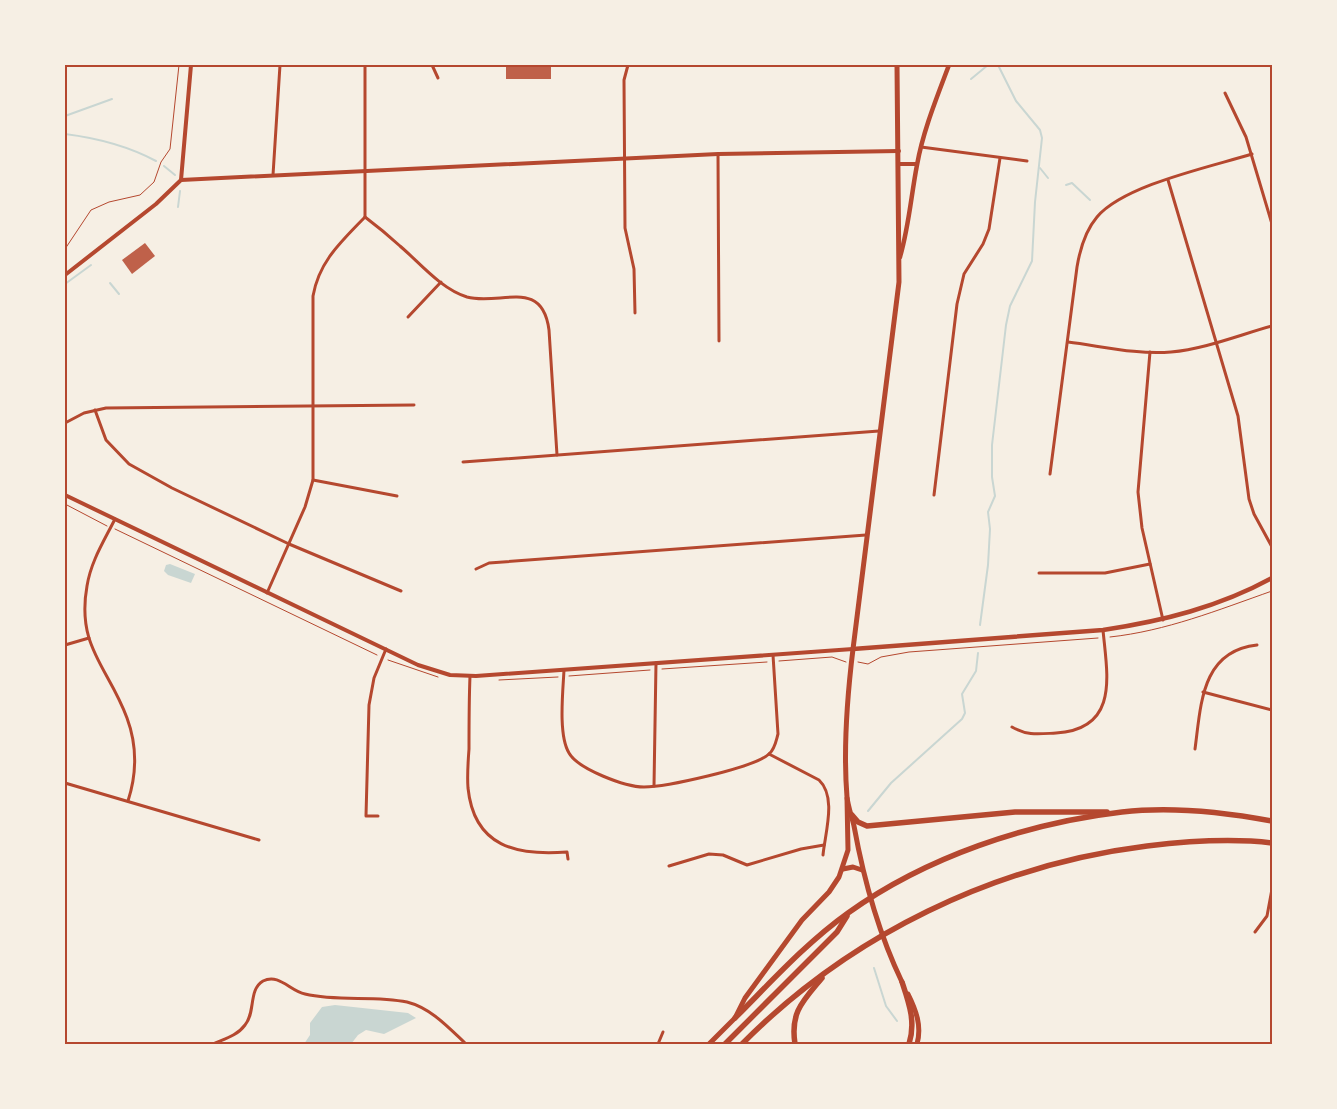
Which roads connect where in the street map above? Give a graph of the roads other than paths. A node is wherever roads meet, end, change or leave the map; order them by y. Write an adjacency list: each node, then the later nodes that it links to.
1 (191, 65): 21 (street)
2 (280, 65): 20 (street)
3 (365, 65): 19 (street)
4 (432, 65): 8 (street)
5 (628, 65): 14 (street)
6 (897, 65): 11 (main road)
7 (949, 65): 10 (main road)
8 (438, 78)
9 (1225, 93): 13 (street)
10 (921, 147): 15 (street); 18 (main road)
11 (899, 151): 12 (street); 17 (main road)
12 (718, 154): 14 (street); 31 (street)
13 (1252, 154): 22 (street); 24 (street)
14 (625, 158): 19 (street); 28 (street)
15 (1000, 158): 16 (street); 45 (street)
16 (1027, 161)
17 (900, 164): 18 (street); 25 (main road)
18 (917, 164): 25 (main road)
19 (364, 172): 20 (street); 23 (street)
20 (273, 175): 21 (street)
21 (181, 180): 26 (street)
22 (1168, 180): 32 (street); 33 (street)
23 (365, 217): 27 (street); 36 (street)
24 (1272, 224)
25 (900, 256): 39 (main road)
26 (65, 275)
27 (441, 282): 29 (street); 40 (street)
28 (635, 313)
29 (408, 316)
30 (1272, 326): 33 (street)
31 (719, 341)
32 (1068, 342): 34 (street); 42 (street)
33 (1216, 342): 34 (street); 50 (street)
34 (1150, 352): 51 (street)
35 (414, 405): 36 (street)
36 (314, 407): 37 (street); 43 (street)
37 (95, 410): 38 (street); 49 (street)
38 (65, 423)
39 (879, 431): 40 (street); 48 (main road)
40 (557, 455): 41 (street)
41 (462, 462)
42 (1050, 474)
43 (313, 480): 46 (street); 49 (street)
44 (65, 495): 47 (street)
45 (934, 495)
46 (396, 496)
47 (115, 519): 56 (street); 59 (street)
48 (866, 535): 52 (street); 63 (main road)
49 (289, 544): 55 (street); 56 (street)
50 (1272, 547)
51 (1150, 564): 53 (street); 57 (street)
52 (476, 568)
53 (1039, 572)
54 (1272, 578): 57 (main road)
55 (400, 591)
56 (267, 593): 62 (street)
57 (1163, 620): 58 (main road)
58 (1103, 630): 63 (main road); 70 (street)
59 (89, 638): 60 (street); 76 (street)
60 (65, 644)
61 (1257, 645): 68 (street)
62 (386, 649): 67 (street); 79 (street)
63 (853, 649): 64 (street); 75 (main road)
64 (773, 655): 65 (street); 72 (street)
65 (656, 664): 66 (street); 74 (street)
66 (564, 670): 67 (street); 74 (street)
67 (470, 676): 85 (street)
68 (1203, 692): 69 (street); 71 (street)
69 (1272, 710)
70 (1012, 727)
71 (1195, 749)
72 (769, 754): 74 (street); 83 (street)
73 (65, 783): 76 (street)
74 (654, 786)
75 (847, 798): 78 (main road); 87 (main road)
76 (128, 801): 81 (street)
77 (1122, 812): 78 (highway); 80 (highway); 90 (highway)
78 (852, 814): 88 (main road)
79 (378, 816)
80 (1272, 821)
81 (259, 840)
82 (1272, 843): 92 (highway)
83 (824, 845): 84 (street); 86 (street)
84 (823, 855)
85 (568, 860)
86 (669, 866)
87 (843, 870): 88 (main road); 94 (main road)
88 (862, 870): 93 (main road)
89 (1272, 889): 91 (street)
90 (849, 912): 94 (highway); 100 (highway)
91 (1255, 932)
92 (828, 971): 101 (highway); 102 (highway)
93 (902, 982): 103 (highway); 104 (main road)
94 (735, 1018): 99 (main road)
95 (663, 1032): 98 (street)
96 (213, 1044): 97 (street)
97 (466, 1044)
98 (658, 1044)
99 (709, 1044)
100 (725, 1044)
101 (742, 1044)
102 (795, 1044)
103 (909, 1044)
104 (917, 1044)

